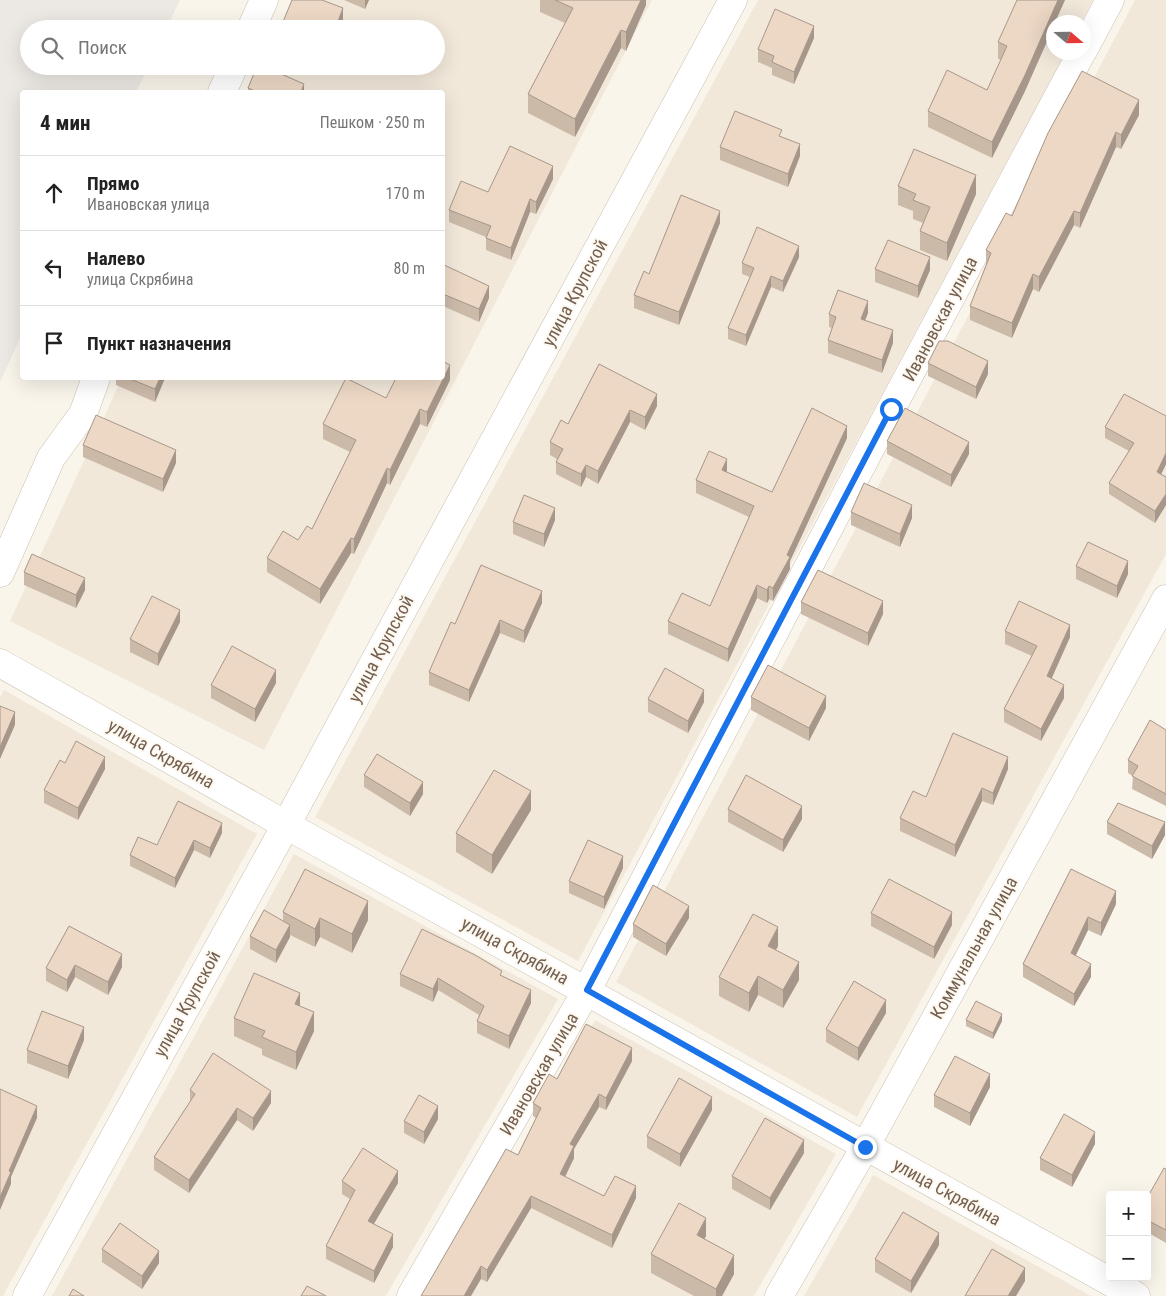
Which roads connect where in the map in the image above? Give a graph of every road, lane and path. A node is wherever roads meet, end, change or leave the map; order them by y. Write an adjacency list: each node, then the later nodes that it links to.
1 (264, 0): 4 (street)
2 (733, 0): 13 (street, улица Крупской)
3 (1110, 0): 5 (street)
4 (255, 20)
5 (1091, 36)
6 (1078, 60): 14 (street, Ивановская улица)
7 (230, 75): 8 (street)
8 (223, 90)
9 (95, 380): 10 (street)
10 (0, 573)
11 (1166, 599): 15 (street, Коммунальная улица)
12 (0, 663): 13 (street, улица Скрябина)
13 (286, 825): 14 (street, улица Скрябина); 16 (street, улица Крупской)
14 (587, 990): 15 (street, улица Скрябина); 17 (street, Ивановская улица)
15 (865, 1147): 18 (street, Коммунальная улица); 19 (street, улица Скрябина)
16 (27, 1296)
17 (410, 1296)
18 (779, 1296)
19 (1136, 1296)

